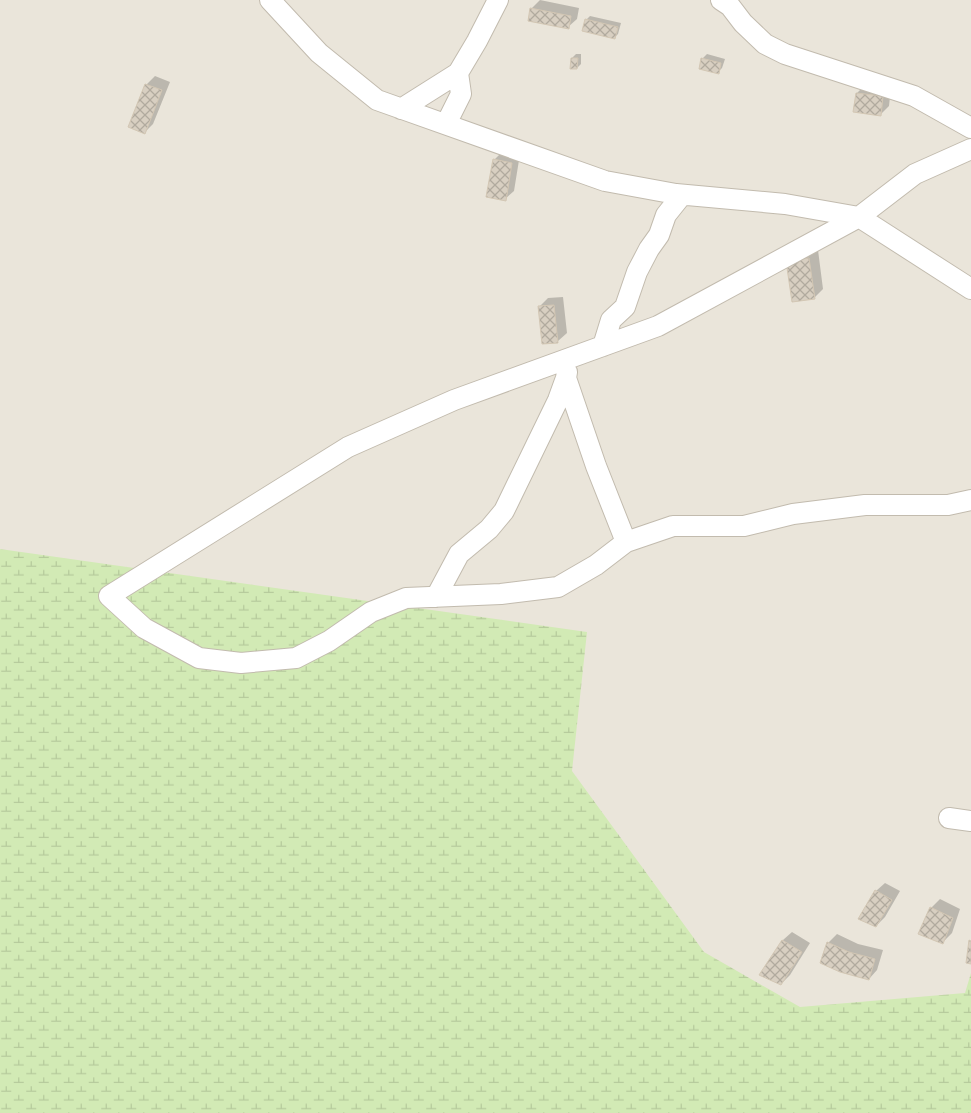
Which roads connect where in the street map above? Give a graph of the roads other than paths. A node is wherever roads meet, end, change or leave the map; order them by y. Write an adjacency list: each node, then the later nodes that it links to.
1 (270, 0): 5 (street)
2 (498, 0): 4 (street)
3 (721, 0): 7 (street)
4 (458, 73): 5 (street); 6 (street)
5 (401, 108): 6 (street)
6 (446, 124): 9 (street)
7 (971, 128)
8 (971, 150): 10 (street)
9 (682, 195): 10 (street); 12 (street)
10 (859, 216): 11 (street); 12 (street)
11 (971, 289)
12 (603, 346): 13 (street)
13 (570, 358): 14 (street); 17 (street)
14 (566, 378): 16 (street); 17 (street)
15 (971, 500): 16 (street)
16 (626, 542): 17 (street)
17 (436, 597)
18 (949, 818): 19 (street)
19 (971, 821)

